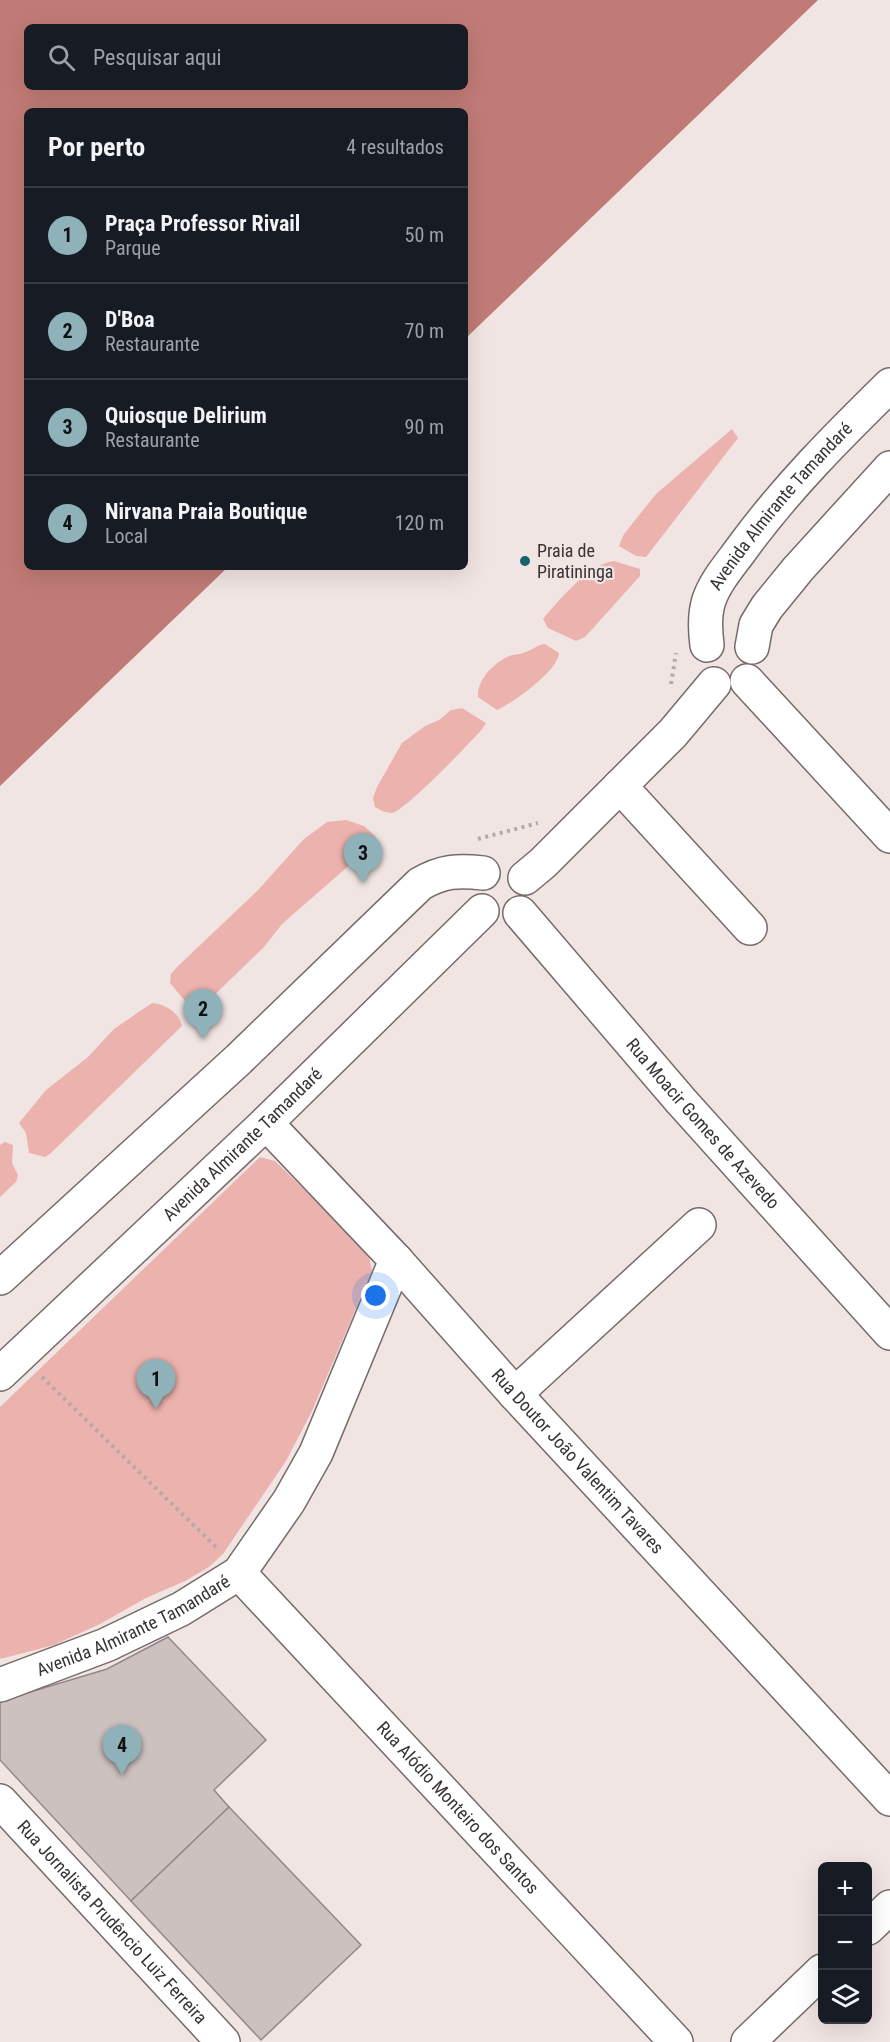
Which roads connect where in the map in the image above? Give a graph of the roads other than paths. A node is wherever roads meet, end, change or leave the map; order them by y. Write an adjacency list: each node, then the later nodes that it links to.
1 (890, 385): 3 (street, Avenida Almirante Tamandaré)
2 (890, 468): 4 (street)
3 (692, 643): 4 (street); 6 (street)
4 (752, 647): 5 (street)
5 (747, 681): 6 (street); 8 (street)
6 (714, 684): 7 (street)
7 (620, 786): 10 (street); 13 (street)
8 (890, 836)
9 (483, 873): 10 (street); 11 (street); 17 (street)
10 (525, 878): 12 (street)
11 (483, 911): 12 (street); 14 (street, Avenida Almirante Tamandaré)
12 (519, 913): 18 (street, Rua Moacir Gomes de Azevedo)
13 (750, 928)
14 (266, 1123): 16 (street, Rua Doutor João Valentim Tavares); 19 (street, Avenida Almirante Tamandaré)
15 (699, 1225): 20 (street)
16 (396, 1260): 20 (street, Rua Doutor João Valentim Tavares); 21 (street, Avenida Almirante Tamandaré)
17 (0, 1278)
18 (890, 1333)
19 (10, 1365)
20 (515, 1394): 23 (street, Rua Doutor João Valentim Tavares)
21 (239, 1573): 22 (street, Avenida Almirante Tamandaré); 29 (street, Rua Alódio Monteiro dos Santos)
22 (0, 1685)
23 (890, 1799)
24 (0, 1801): 28 (street, Rua Jornalista Prudêncio Luiz Ferreira)
25 (890, 1907): 26 (street)
26 (872, 1923)
27 (818, 1975): 30 (street)
28 (224, 2042)
29 (676, 2042)
30 (748, 2042)

